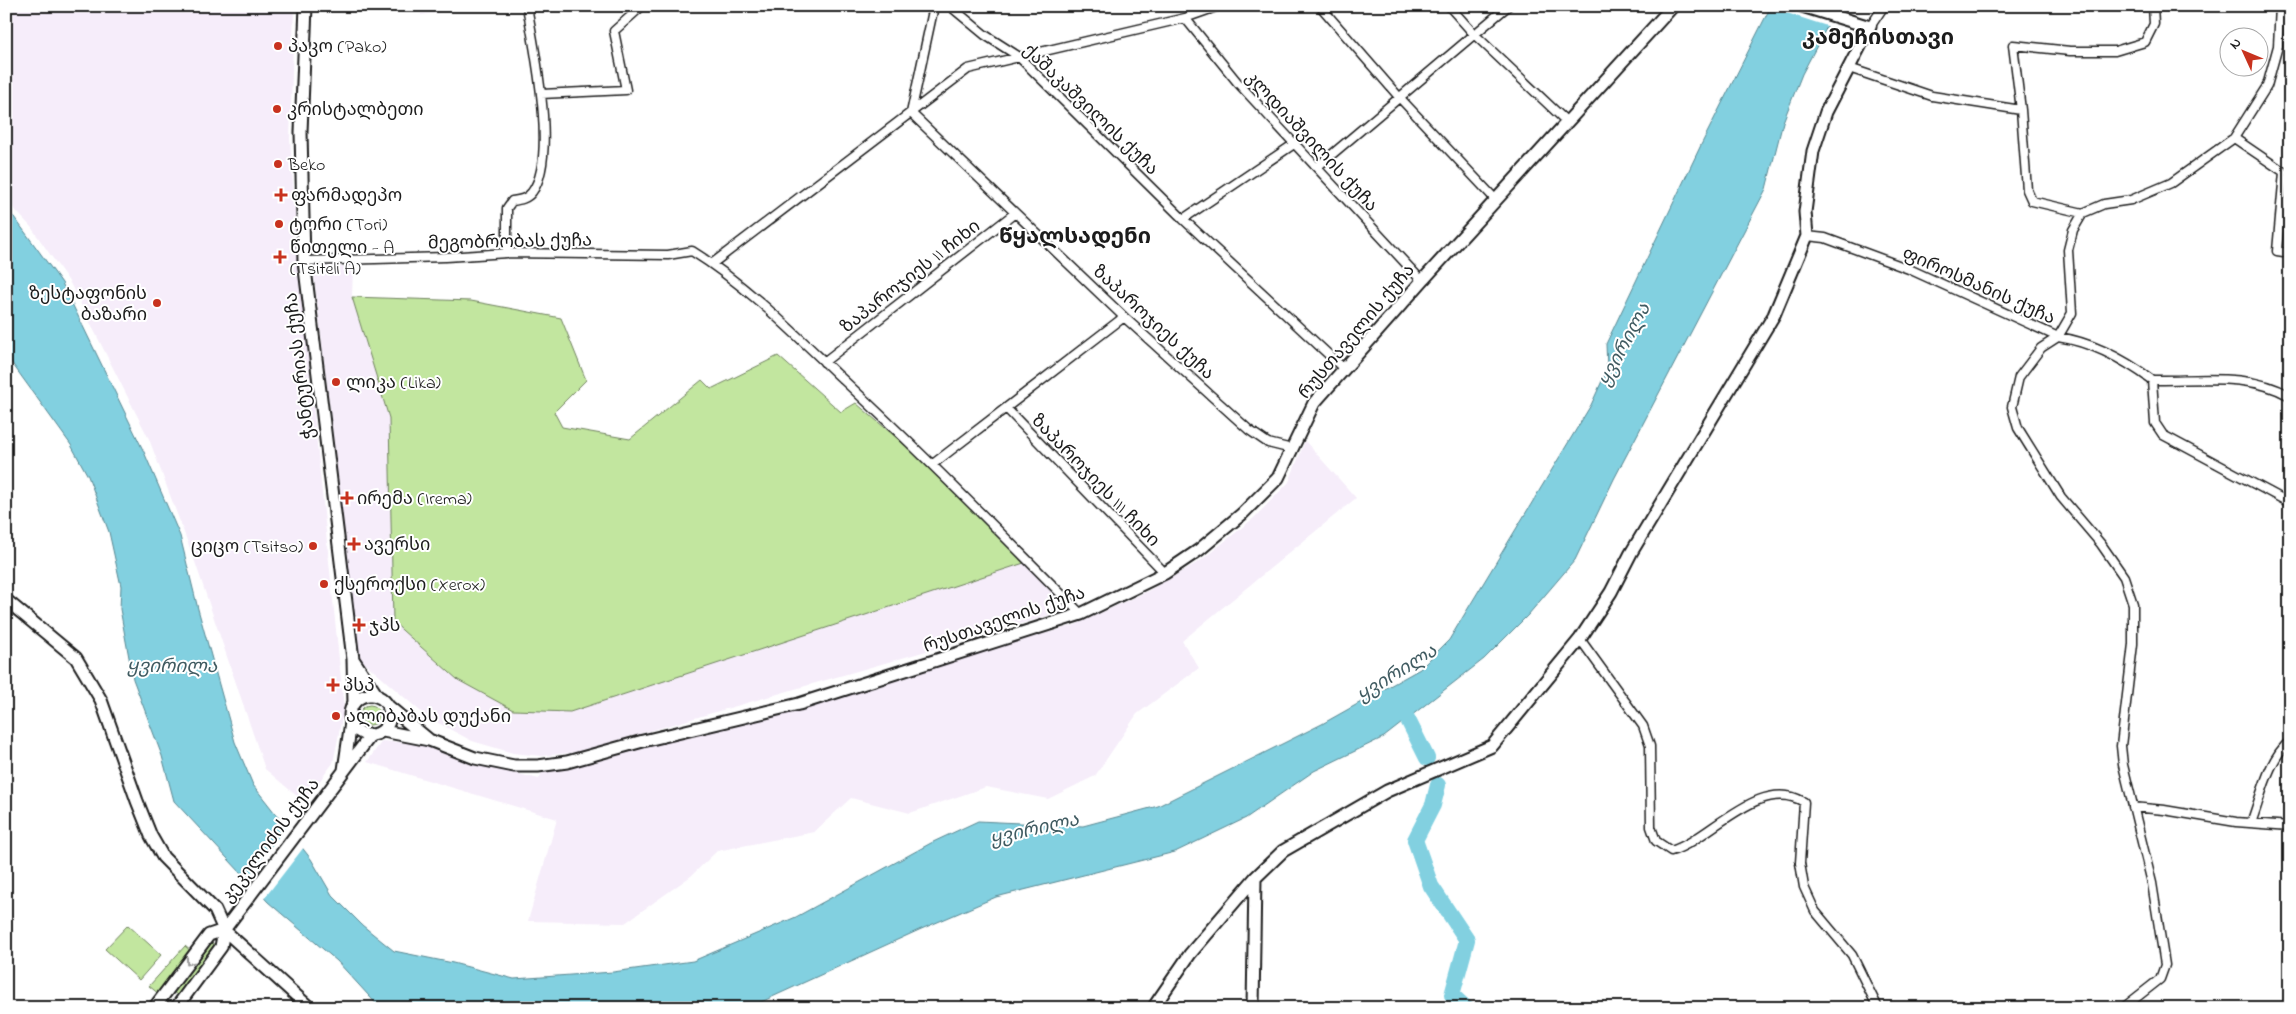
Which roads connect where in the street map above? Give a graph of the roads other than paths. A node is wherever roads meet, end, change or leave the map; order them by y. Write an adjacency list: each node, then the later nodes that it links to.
1 (306, 6): 35 (street, ჭანტურიას ქუჩა)
2 (527, 6): 20 (street)
3 (642, 6): 20 (street)
4 (934, 6): 23 (street)
5 (950, 6): 18 (street, ქაშაკაშვილის ქუჩა)
6 (1219, 6): 15 (street)
7 (1320, 6): 21 (street)
8 (1449, 6): 17 (street)
9 (1508, 6): 17 (street)
10 (1673, 6): 24 (street, რუსთაველის ქუჩა)
11 (1802, 6): 16 (street)
12 (1884, 6): 16 (street)
13 (2153, 6): 22 (street)
14 (2280, 6): 25 (street)
15 (1185, 18): 18 (street); 26 (street, კლდიაშვილის ქუჩა)
16 (1870, 27): 19 (street)
17 (1474, 34): 21 (street); 24 (street)
18 (1018, 56): 23 (street); 31 (street, ქაშაკაშვილის ქუჩა)
19 (1849, 68): 22 (street); 32 (street)
20 (541, 94): 33 (street)
21 (1399, 97): 27 (street); 28 (street)
22 (2020, 110): 30 (street)
23 (911, 113): 29 (street, ზაპაროჯიეს ქუჩა); 36 (street)
24 (1566, 122): 28 (street, რუსთაველის ქუჩა)
25 (2234, 138): 30 (street); 34 (street)
26 (1294, 144): 27 (street, კლდიაშვილის ქუჩა); 31 (street)
27 (1317, 168): 37 (street, კლდიაშვილის ქუჩა)
28 (1495, 199): 37 (street, რუსთაველის ქუჩა)
29 (1014, 213): 38 (street, ზაპაროჯიეს ქუჩა); 40 (street, ზაპაროჯიეს II ჩიხი)
30 (2083, 213): 39 (street, ფიროსმანის ქუჩა)
31 (1183, 220): 41 (street, ქაშაკაშვილის ქუჩა)
32 (1807, 236): 39 (street, ფიროსმანის ქუჩა); 51 (street)
33 (507, 253): 35 (street, მეგობრობას ქუჩა); 36 (street, მეგობრობას ქუჩა)
34 (2290, 253)
35 (304, 261): 52 (street, ჭანტურიას ქუჩა)
36 (713, 263): 40 (street)
37 (1422, 281): 41 (street, რუსთაველის ქუჩა)
38 (1124, 316): 44 (street, ზაპაროჯიეს III ჩიხი); 45 (street, ზაპაროჯიეს ქუჩა)
39 (2058, 337): 42 (street); 62 (street)
40 (824, 362): 46 (street)
41 (1343, 368): 45 (street, რუსთაველის ქუჩა)
42 (2152, 380): 43 (street); 47 (street)
43 (2290, 396)
44 (1006, 408): 46 (street, ზაპაროჯიეს III ჩიხი); 48 (street, ზაპაროჯიეს III ჩიხი)
45 (1292, 449): 48 (street, რუსთაველის ქუჩა)
46 (933, 464): 50 (street)
47 (2290, 503)
48 (1165, 572): 50 (street, რუსთაველის ქუჩა)
49 (6, 600): 66 (street)
50 (1081, 614): 59 (street, რუსთაველის ქუჩა)
51 (1580, 639): 65 (street); 72 (street)
52 (353, 660): 53 (street, ჭანტურიას ქუჩა); 54 (street, ჭანტურიას ქუჩა)
53 (378, 696): 54 (street); 55 (street)
54 (354, 703): 56 (street)
55 (388, 706): 57 (street); 59 (street, რუსთაველის ქუჩა)
56 (351, 722): 58 (street); 61 (street, კეკელიძის ქუჩა)
57 (383, 731): 58 (street); 59 (street, რუსთაველის ქუჩა)
58 (371, 735): 61 (street, კეკელიძის ქუჩა)
59 (429, 740)
60 (2290, 741): 63 (street)
61 (344, 771): 66 (street, კეკელიძის ქუჩა)
62 (2132, 807): 63 (street); 73 (street)
63 (2251, 822): 64 (street)
64 (2290, 826)
65 (1256, 878): 70 (street); 71 (street)
66 (224, 930): 67 (street, კეკელიძის ქუჩა, one-way to 67); 68 (street, კეკელიძის ქუჩა); 69 (street)
67 (154, 1008)
68 (176, 1008)
69 (310, 1008)
70 (1153, 1008)
71 (1253, 1008)
72 (1878, 1008)
73 (2123, 1008)

